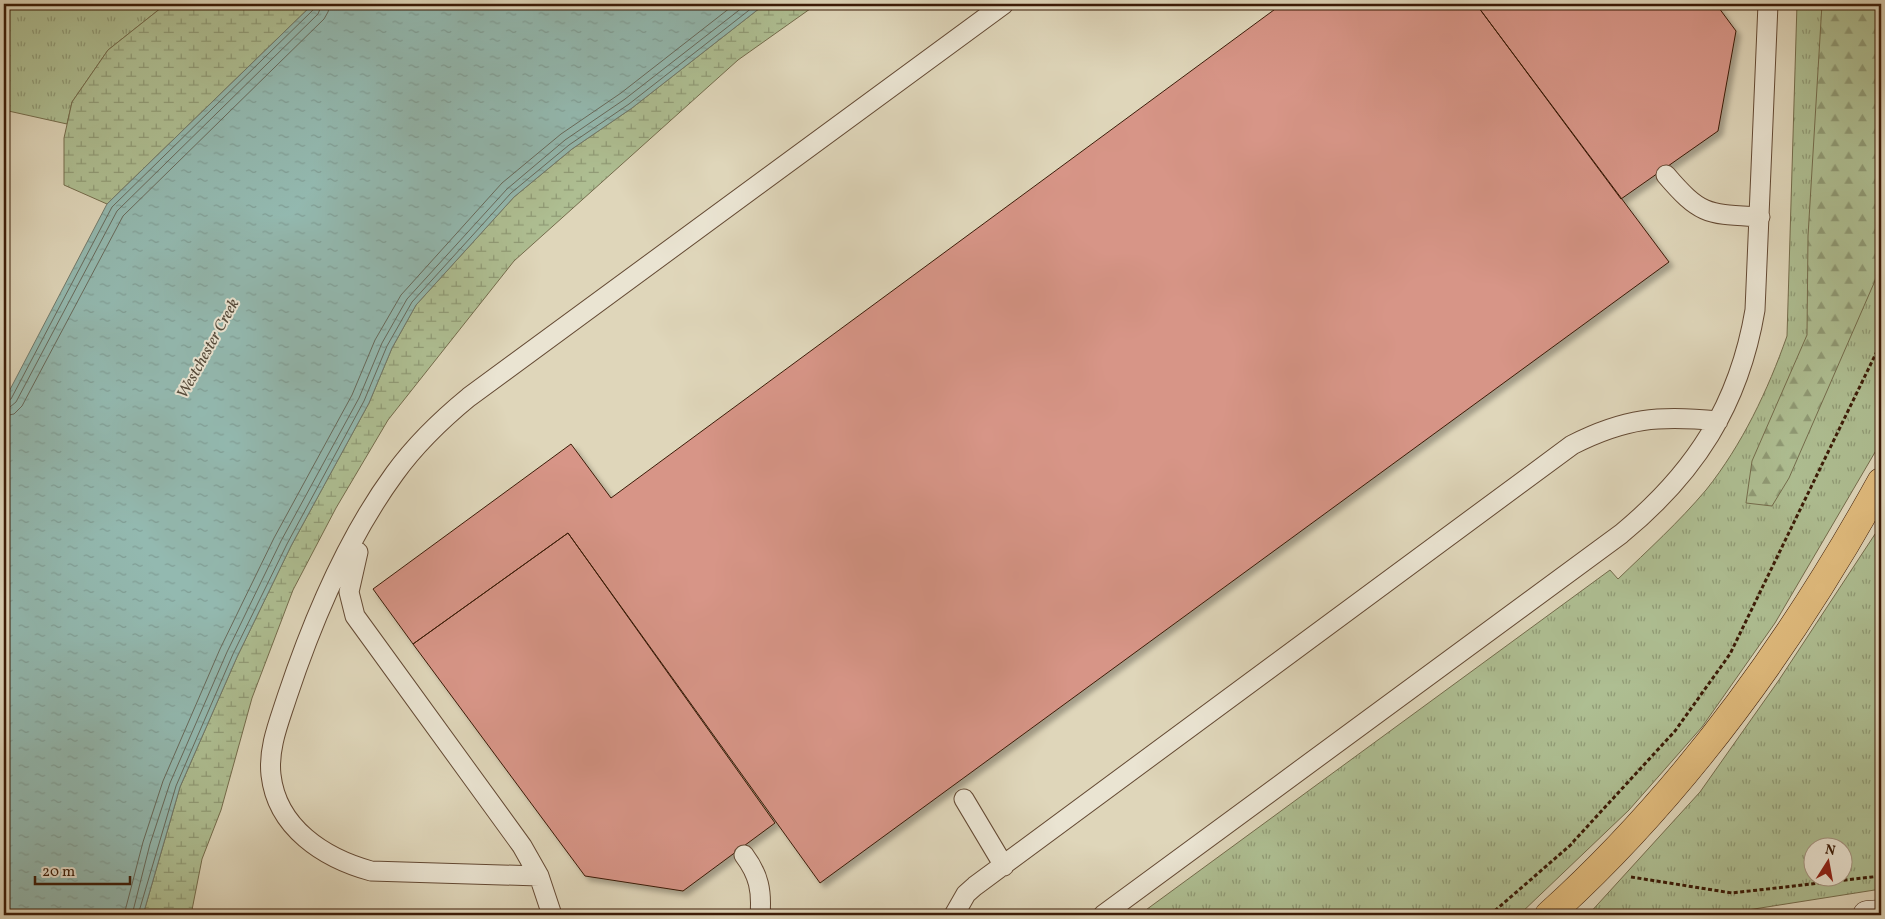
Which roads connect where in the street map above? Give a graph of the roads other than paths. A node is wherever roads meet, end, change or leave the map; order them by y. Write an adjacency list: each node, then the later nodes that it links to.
1 (1004, 4): 11 (lane)
2 (1013, 4): 11 (lane)
3 (1768, 4): 5 (lane)
4 (1666, 175): 5 (lane)
5 (1760, 217): 6 (lane)
6 (1718, 421): 10 (lane); 16 (lane)
7 (1881, 482): 17 (highway)
8 (964, 800): 10 (lane)
9 (744, 855): 14 (lane)
10 (1004, 866): 15 (lane)
11 (539, 876): 13 (lane)
12 (1881, 914): 18 (main road)
13 (552, 915)
14 (760, 915)
15 (954, 915)
16 (1104, 915)
17 (1549, 915)
18 (1867, 915)

